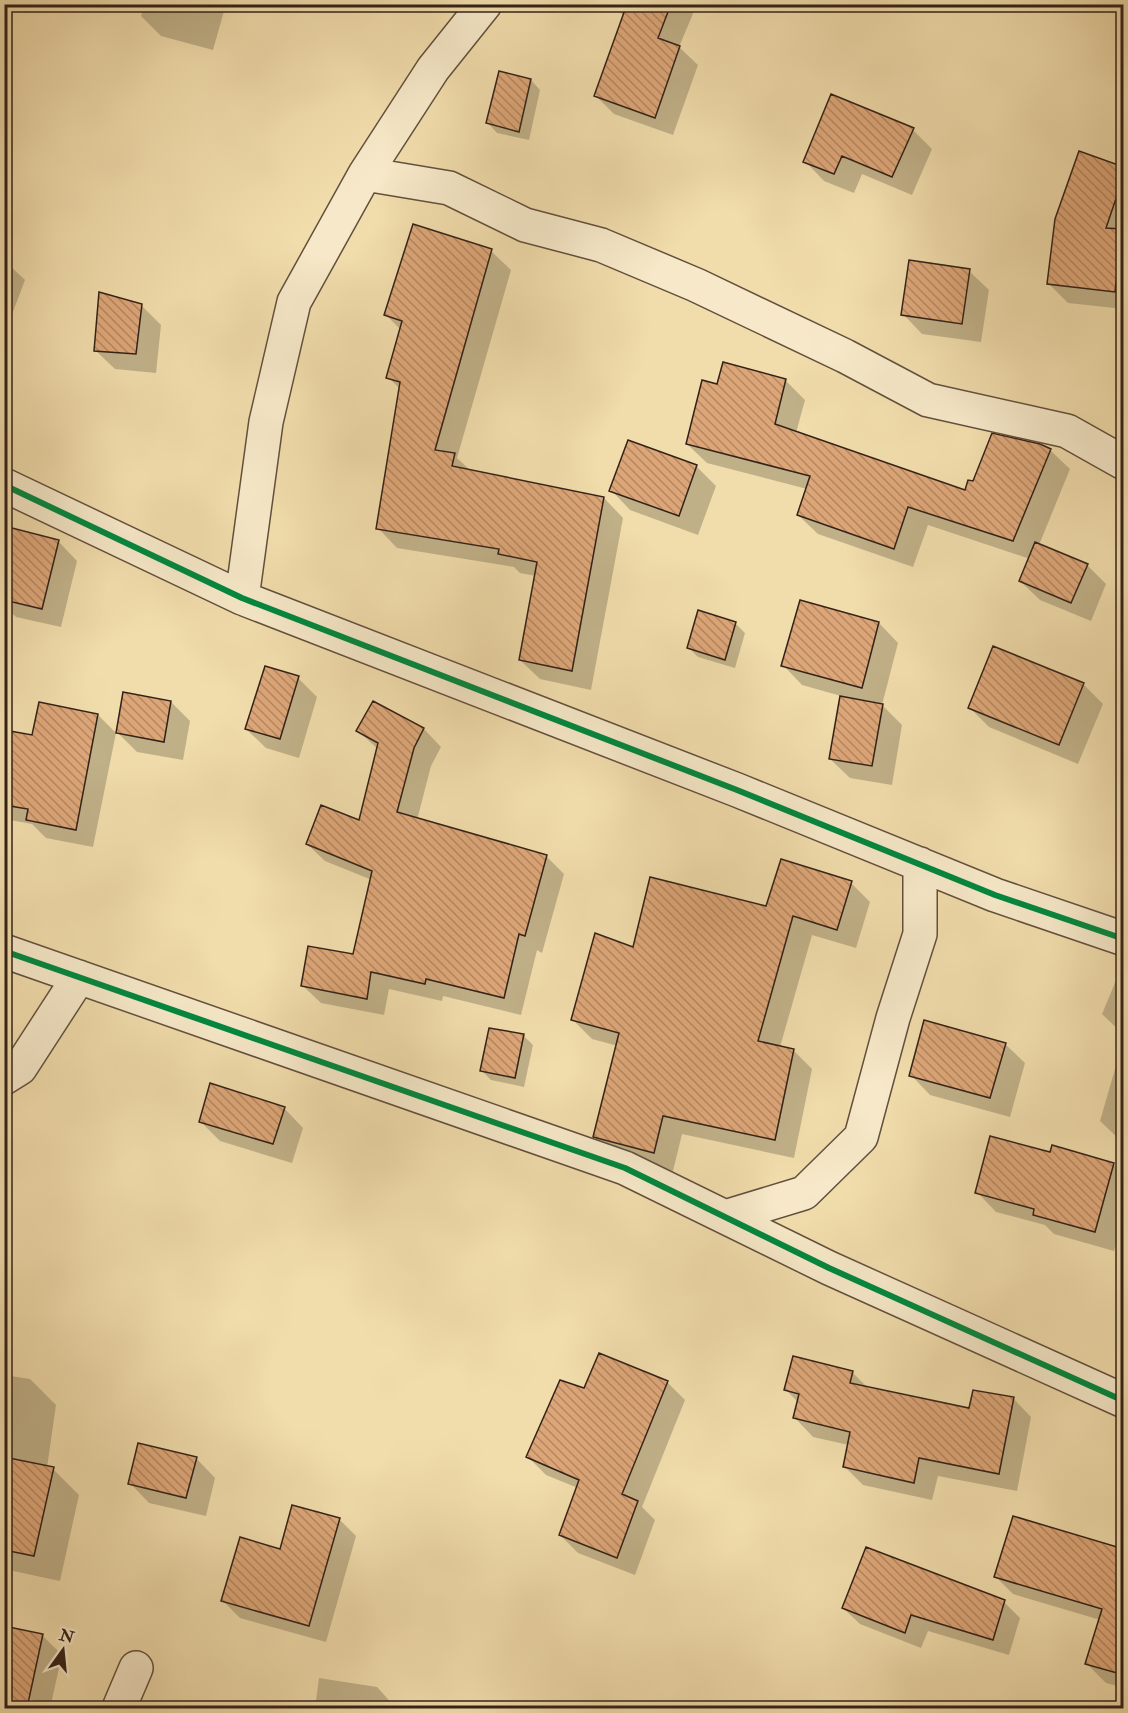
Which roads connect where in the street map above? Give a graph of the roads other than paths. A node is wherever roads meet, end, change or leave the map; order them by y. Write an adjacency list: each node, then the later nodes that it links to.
1 (485, 4): 2 (street)
2 (365, 174): 3 (street); 5 (street)
3 (1124, 463)
4 (4, 485): 5 (street)
5 (242, 598): 6 (street)
6 (920, 864): 7 (street); 11 (street)
7 (1124, 939)
8 (4, 951): 9 (street)
9 (79, 977): 10 (street); 11 (street)
10 (4, 1078)
11 (725, 1217): 12 (street)
12 (1124, 1401)
13 (136, 1668): 14 (street)
14 (119, 1708)

